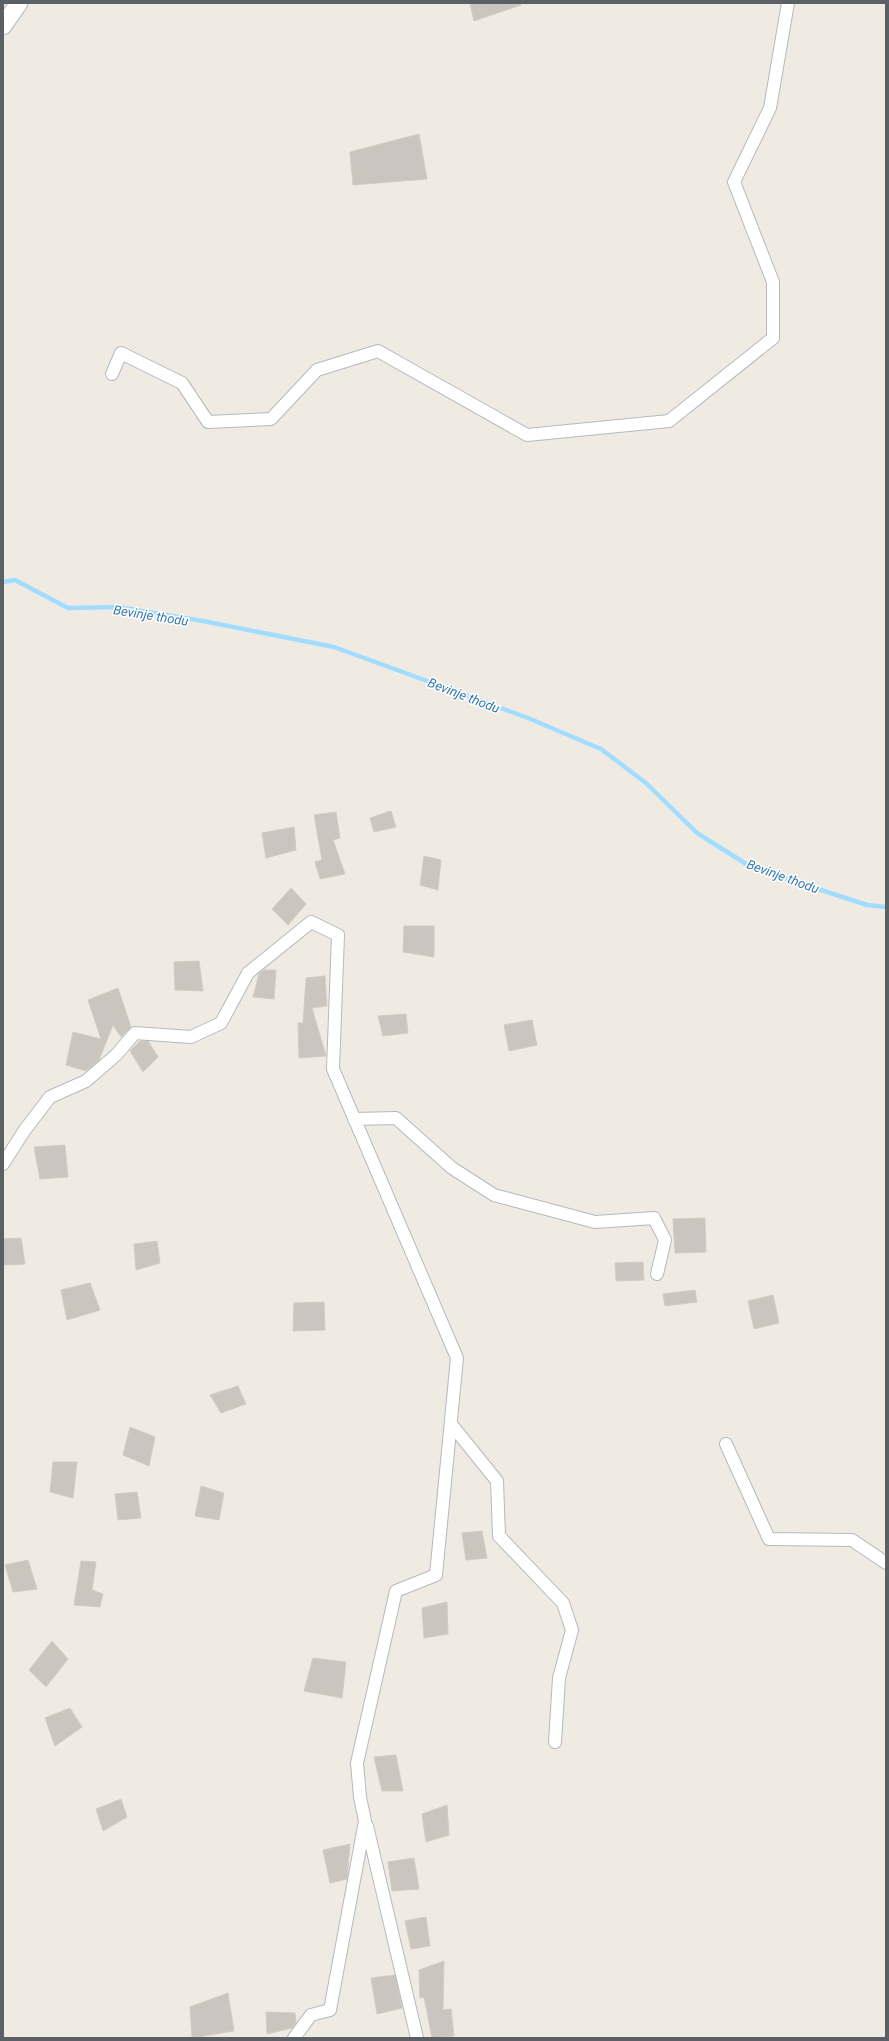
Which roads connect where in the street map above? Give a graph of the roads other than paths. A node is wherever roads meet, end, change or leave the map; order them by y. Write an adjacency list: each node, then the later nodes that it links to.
1 (19, 3): 3 (street)
2 (788, 3): 4 (street)
3 (3, 26)
4 (112, 374)
5 (354, 1118): 6 (street); 7 (street); 8 (street)
6 (3, 1164)
7 (657, 1274)
8 (451, 1424): 11 (street); 12 (street)
9 (726, 1444): 10 (street)
10 (886, 1563)
11 (555, 1742)
12 (365, 1821): 13 (street); 14 (street)
13 (294, 2038)
14 (417, 2038)

